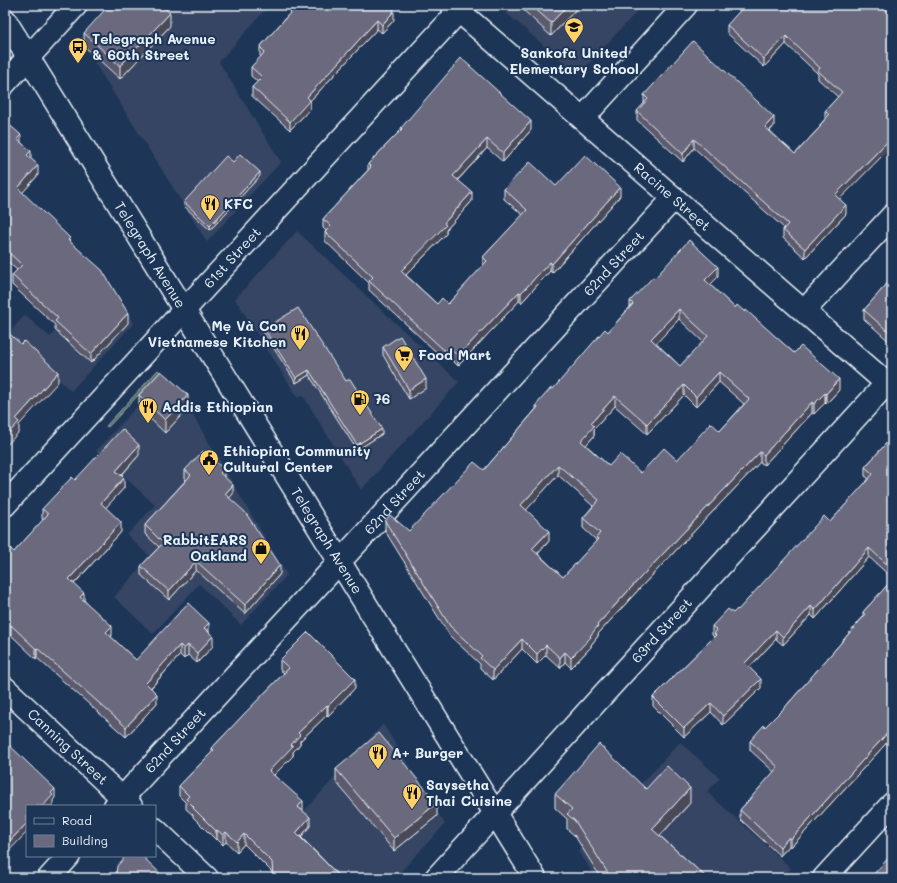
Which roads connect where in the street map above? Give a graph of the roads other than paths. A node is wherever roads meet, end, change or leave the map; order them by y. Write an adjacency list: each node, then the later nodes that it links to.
1 (76, 5): 5 (street)
2 (686, 5): 7 (street)
3 (456, 8): 7 (street, Racine Street); 10 (street, 61st Street)
4 (5, 20): 5 (street, Telegraph Avenue)
5 (28, 57): 6 (street); 10 (street, Telegraph Avenue)
6 (5, 83)
7 (583, 118): 8 (street, Racine Street)
8 (674, 198): 11 (street, Racine Street); 14 (street, 62nd Street)
9 (892, 216): 11 (street)
10 (185, 309): 13 (street, 61st Street); 14 (street, Telegraph Avenue)
11 (804, 312): 12 (street, Racine Street)
12 (889, 386): 18 (street, 63rd Street)
13 (5, 505)
14 (340, 561): 16 (street, 62nd Street); 18 (street, Telegraph Avenue)
15 (5, 688): 16 (street, Canning Street)
16 (123, 803)
17 (892, 804): 25 (street)
18 (496, 814): 23 (street, 63rd Street); 24 (street, Telegraph Avenue)
19 (156, 830): 22 (street)
20 (68, 857): 21 (street)
21 (49, 878)
22 (207, 878)
23 (436, 878)
24 (535, 878)
25 (824, 878)

